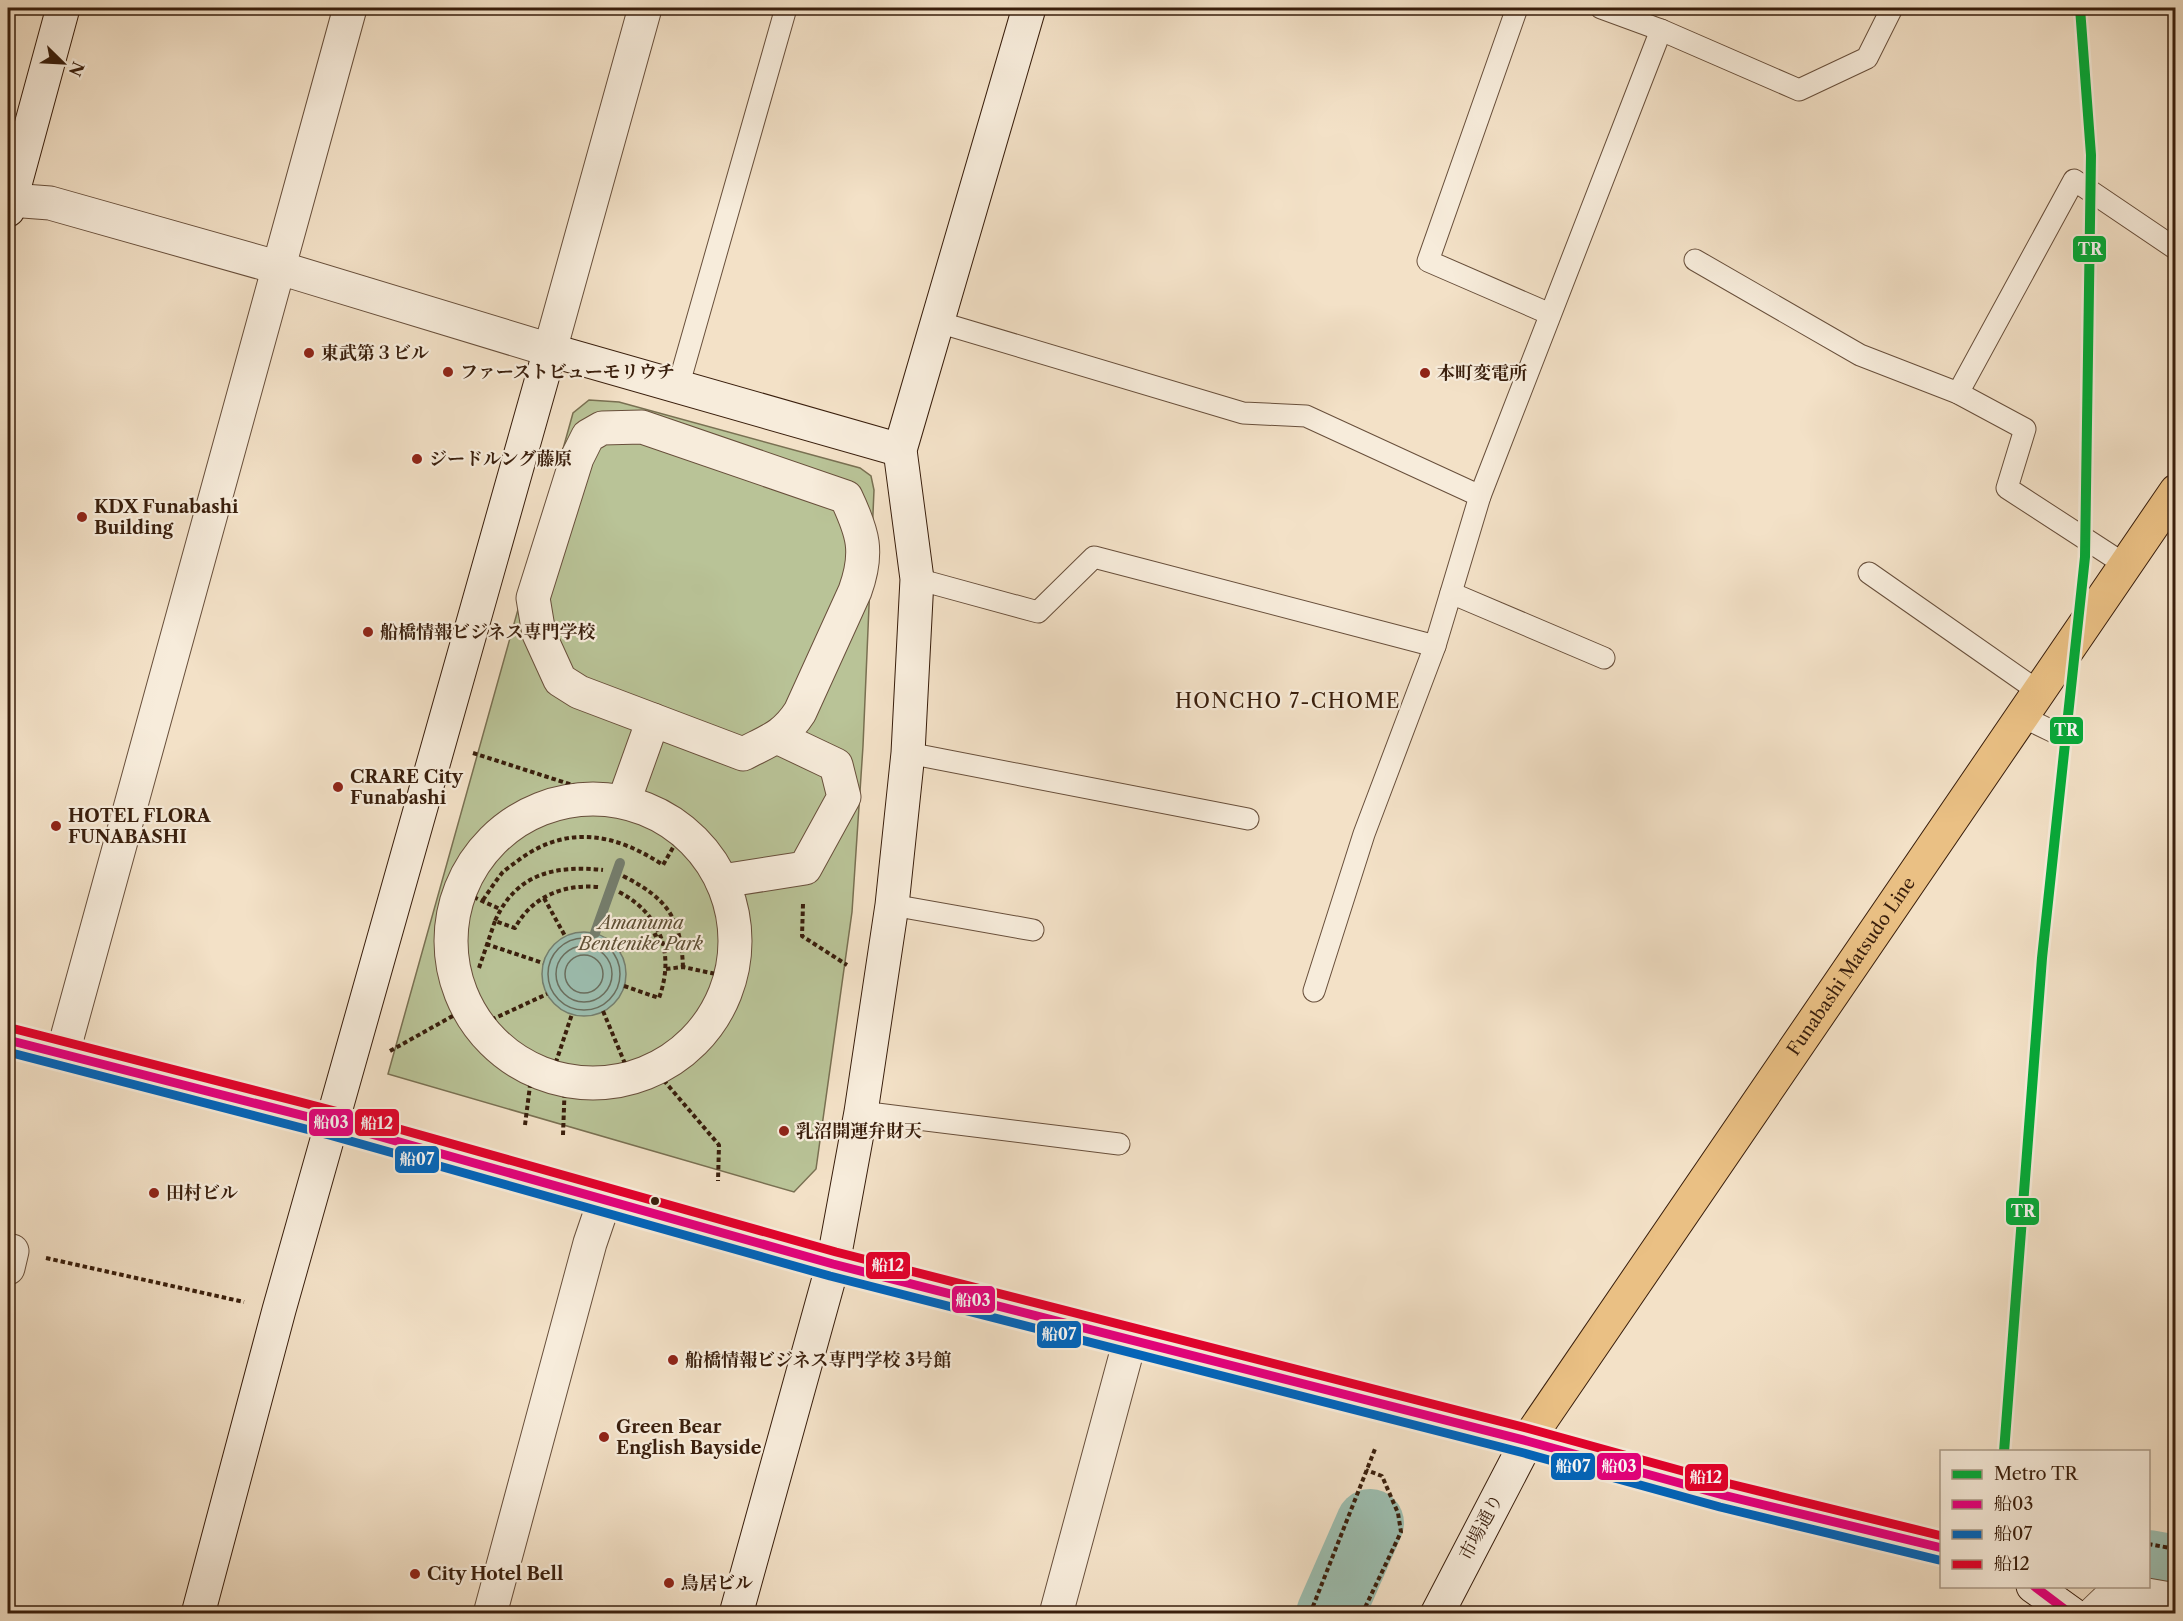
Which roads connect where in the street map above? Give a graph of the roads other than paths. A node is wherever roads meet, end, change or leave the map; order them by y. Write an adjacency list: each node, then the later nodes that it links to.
1 (63, 8): 10 (street)
2 (350, 8): 13 (street)
3 (645, 8): 16 (street)
4 (786, 8): 17 (lane)
5 (1029, 8): 15 (street)
6 (1518, 8): 14 (lane)
7 (1601, 8): 9 (lane)
8 (1892, 8): 9 (lane)
9 (1660, 30): 14 (lane)
10 (8, 203): 13 (street)
11 (2175, 249): 18 (lane)
12 (1695, 260): 18 (lane)
13 (280, 268): 16 (street); 40 (street)
14 (1550, 314): 21 (lane)
15 (938, 321): 19 (street); 21 (lane)
16 (550, 350): 17 (street); 42 (street)
17 (678, 387): 19 (street)
18 (1958, 393): 22 (lane)
19 (900, 450): 24 (street)
20 (2175, 491): 22 (main road, Funabashi Matsudo Line)
21 (1480, 496): 25 (lane)
22 (2124, 564): 28 (main road, Funabashi Matsudo Line)
23 (1869, 573): 28 (lane)
24 (917, 579): 26 (lane); 32 (street)
25 (1451, 593): 26 (lane); 27 (lane)
26 (1435, 646): 38 (lane)
27 (1604, 658)
28 (2030, 703): 30 (lane); 47 (main road, Funabashi Matsudo Line)
29 (653, 720): 31 (street); 31 (street); 33 (street)
30 (2056, 734)
31 (777, 737): 35 (street)
32 (908, 753): 34 (lane); 36 (street)
33 (624, 801): 35 (street); 35 (street)
34 (1248, 819)
35 (722, 881)
36 (892, 905): 37 (lane); 41 (street)
37 (1033, 930)
38 (1314, 990)
39 (8, 1041): 40 (main road)
40 (64, 1055): 42 (main road)
41 (861, 1112): 43 (lane); 45 (street)
42 (332, 1124): 44 (main road); 52 (street)
43 (1119, 1144)
44 (605, 1199): 45 (main road); 53 (street)
45 (833, 1264): 46 (main road); 54 (street)
46 (1130, 1340): 47 (main road); 55 (street)
47 (1527, 1441): 48 (street); 56 (street, 市場通り)
48 (1940, 1548)
49 (2034, 1588): 57 (street)
50 (2115, 1588): 51 (street); 58 (street)
51 (2175, 1600)
52 (198, 1614)
53 (490, 1614)
54 (735, 1614)
55 (1056, 1614)
56 (1437, 1614)
57 (2072, 1614)
58 (2093, 1614)

